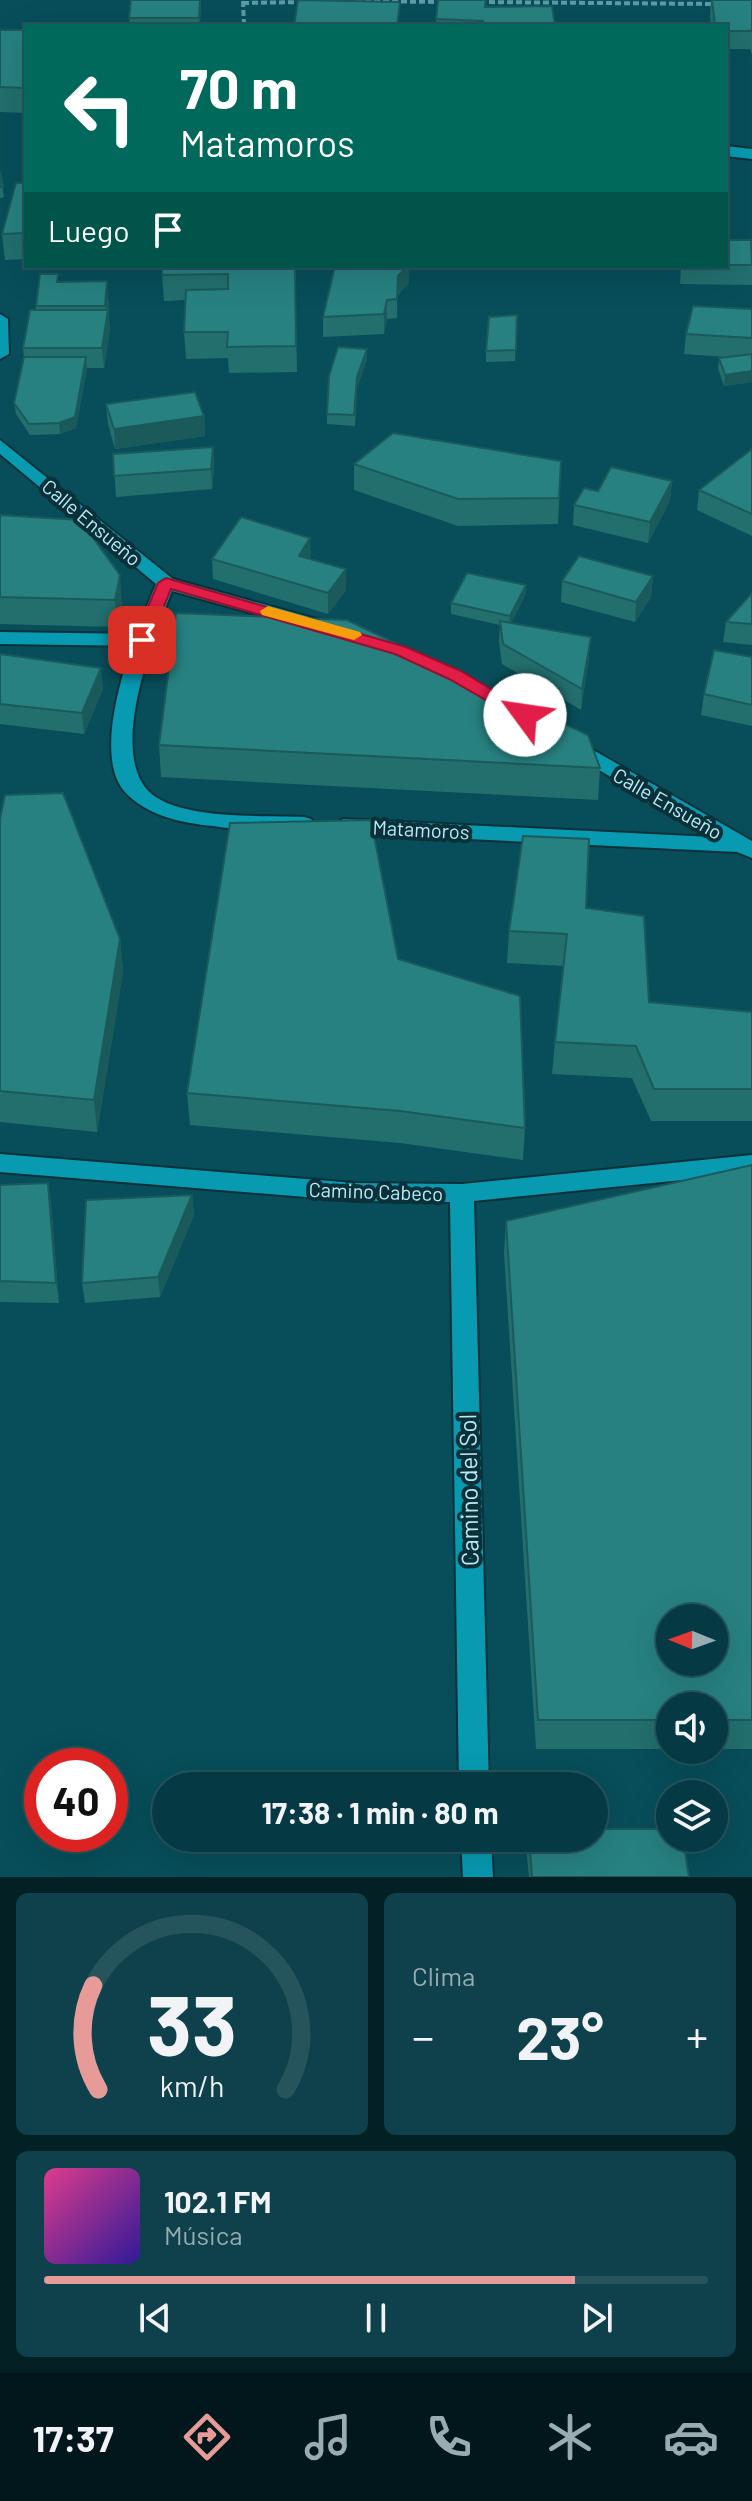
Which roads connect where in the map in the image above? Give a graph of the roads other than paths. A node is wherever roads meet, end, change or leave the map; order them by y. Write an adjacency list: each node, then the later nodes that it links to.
1 (728, 151): 2 (street)
2 (752, 154)
3 (0, 319): 4 (street)
4 (0, 354)
5 (0, 445): 6 (street, Calle Ensueño)
6 (166, 583): 7 (street, Calle Ensueño); 9 (street, Matamoros)
7 (338, 631)
8 (0, 638): 9 (street)
9 (142, 640): 11 (street, Matamoros)
10 (553, 733): 11 (street, Calle Ensueño)
11 (746, 848)
12 (0, 1163): 14 (street, Camino Cabeco)
13 (752, 1164): 14 (street, Camino Cabeco)
14 (462, 1193): 15 (street, Camino del Sol)
15 (474, 1772)
16 (477, 1852): 17 (street)
17 (478, 1877)

